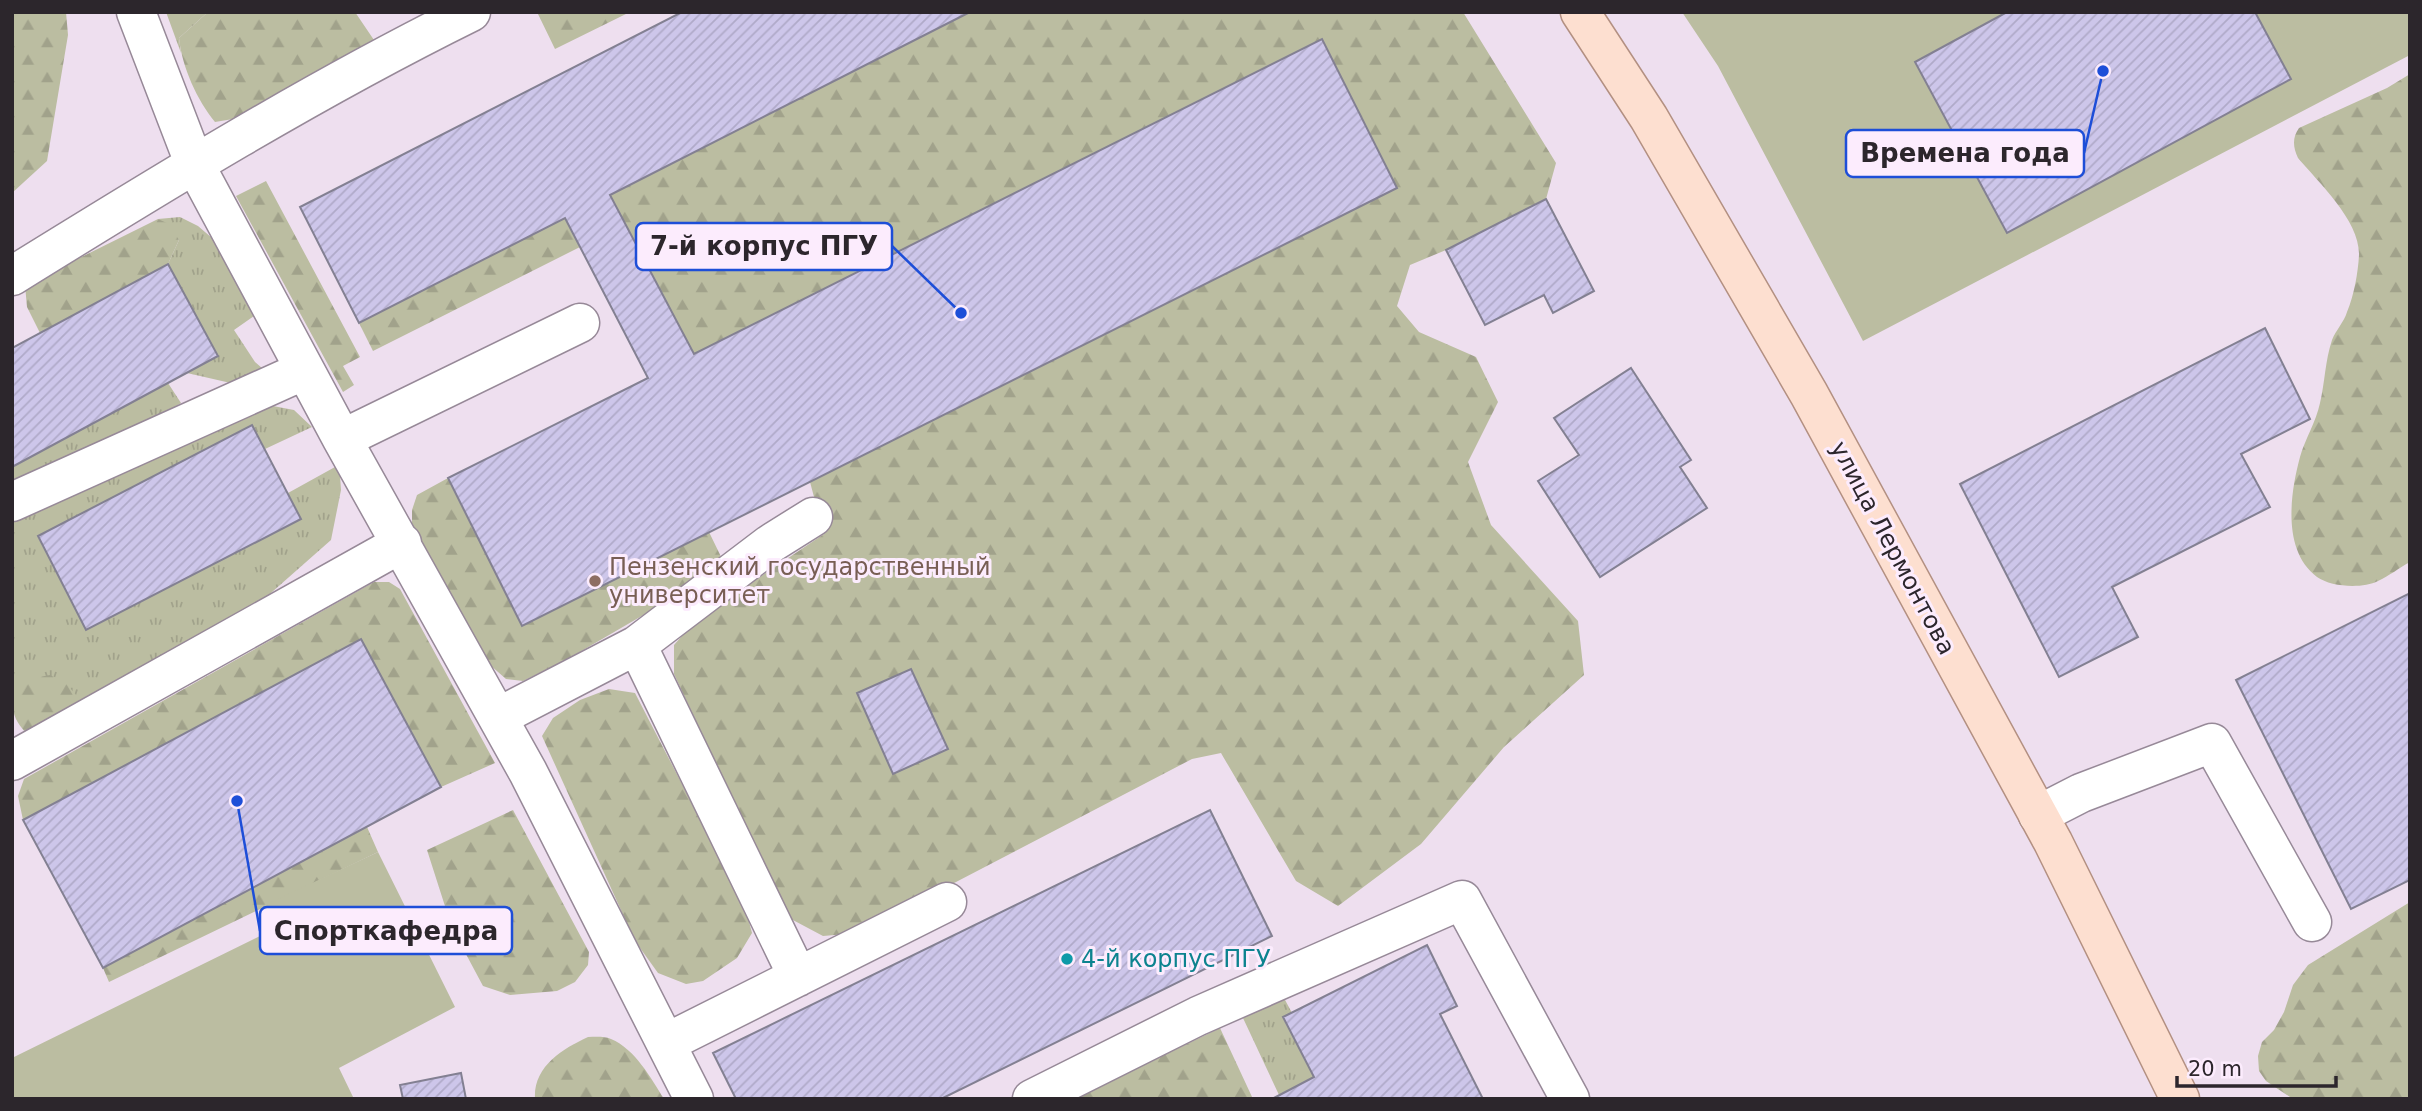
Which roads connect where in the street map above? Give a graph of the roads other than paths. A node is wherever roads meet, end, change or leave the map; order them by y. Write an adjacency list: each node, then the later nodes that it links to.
1 (136, 12): 4 (lane)
2 (471, 12): 4 (lane)
3 (1580, 12): 15 (main road, улица Лермонтова)
4 (194, 163): 5 (lane); 7 (lane)
5 (12, 276)
6 (580, 323): 8 (lane)
7 (305, 370): 8 (lane); 9 (lane)
8 (342, 439): 11 (lane)
9 (12, 502)
10 (813, 517): 12 (lane)
11 (402, 543): 13 (lane); 14 (lane)
12 (636, 645): 13 (lane); 18 (lane)
13 (498, 718): 19 (lane)
14 (12, 761)
15 (2038, 815): 17 (lane); 23 (main road, улица Лермонтова)
16 (947, 902): 18 (lane)
17 (2312, 922)
18 (798, 977): 19 (lane)
19 (666, 1043): 20 (lane)
20 (694, 1099)
21 (1032, 1099): 22 (lane)
22 (1570, 1099)
23 (2180, 1099)

